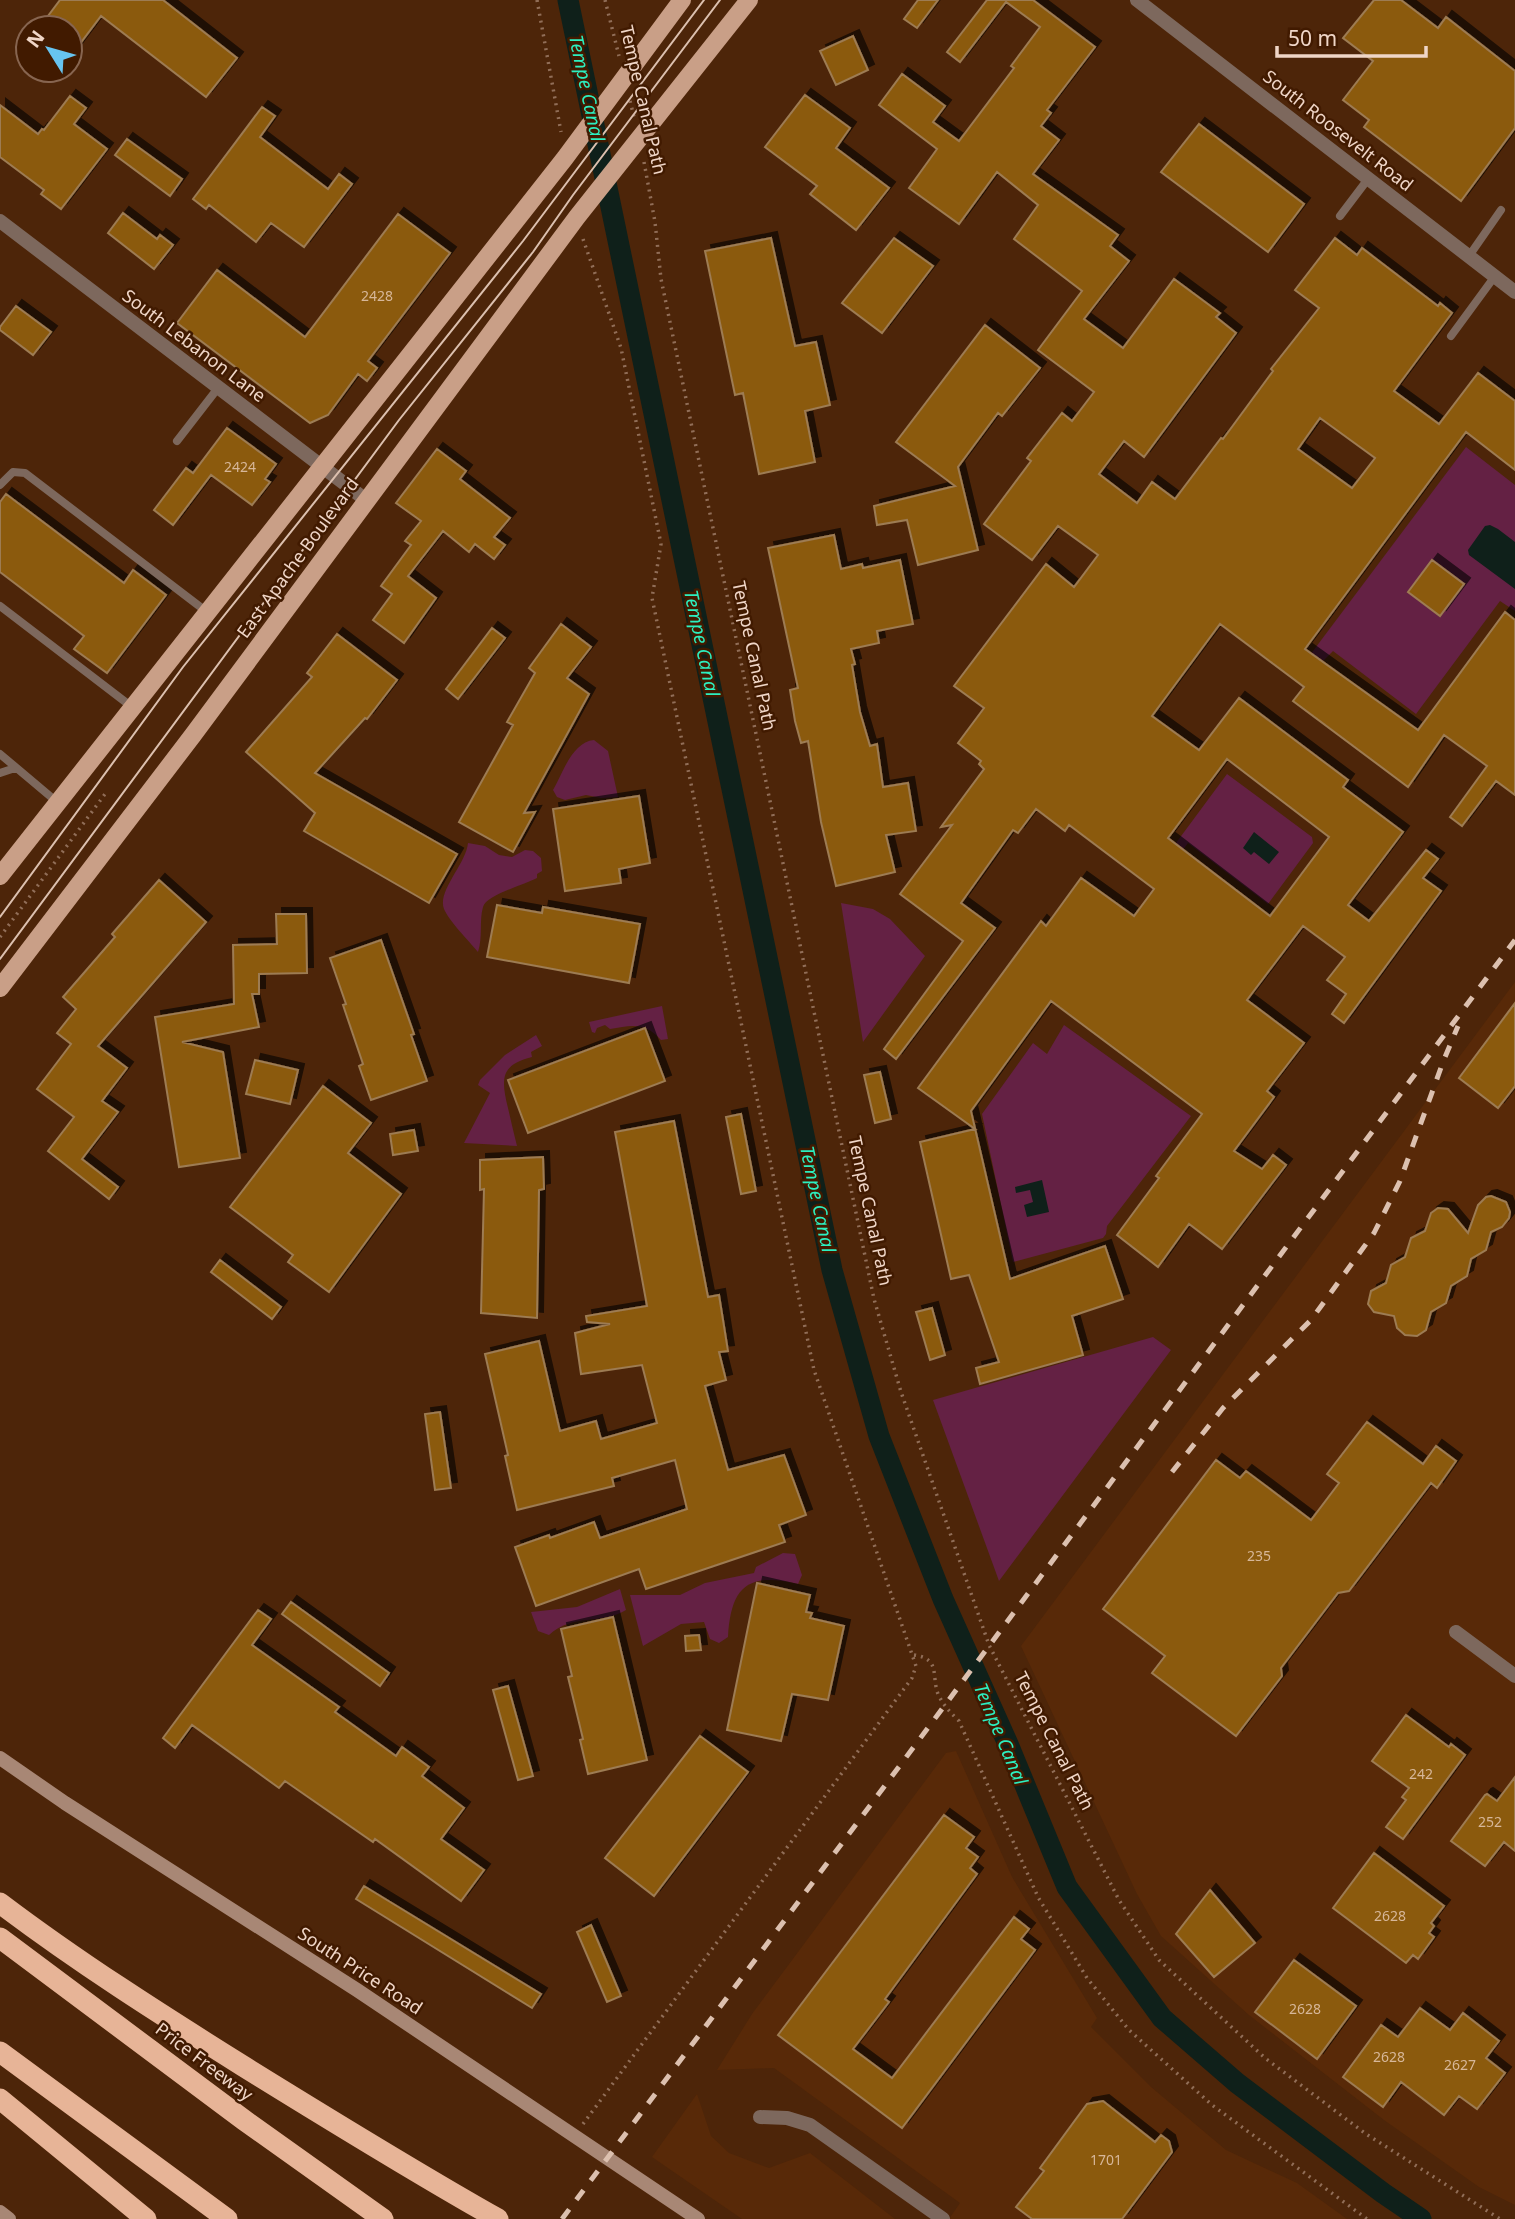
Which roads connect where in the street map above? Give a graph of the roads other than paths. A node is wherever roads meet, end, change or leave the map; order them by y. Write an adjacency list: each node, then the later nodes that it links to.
1 (682, 0): 14 (main road, East Apache Boulevard)
2 (749, 0): 16 (main road, East Apache Boulevard)
3 (1137, 0): 4 (street, South Roosevelt Road)
4 (1368, 179): 6 (lane); 8 (street, South Roosevelt Road)
5 (1501, 210): 8 (lane)
6 (1340, 216)
7 (0, 221): 12 (street, South Lebanon Lane)
8 (1469, 256): 9 (street, South Roosevelt Road)
9 (1495, 276): 10 (street, South Roosevelt Road); 11 (lane)
10 (1515, 292)
11 (1451, 336)
12 (218, 388): 13 (lane); 14 (street, South Lebanon Lane)
13 (177, 441)
14 (320, 467): 16 (street, South Lebanon Lane); 18 (main road, East Apache Boulevard)
15 (0, 485): 18 (lane)
16 (366, 500): 25 (main road, East Apache Boulevard)
17 (0, 606): 19 (lane)
18 (207, 612): 19 (main road, East Apache Boulevard)
19 (132, 708): 23 (main road, East Apache Boulevard)
20 (0, 754): 21 (lane)
21 (15, 768): 22 (lane); 23 (lane)
22 (0, 773)
23 (57, 802): 24 (main road, East Apache Boulevard)
24 (0, 876)
25 (0, 988)
26 (1456, 1632): 27 (street)
27 (1515, 1676)
28 (0, 1758): 40 (main road, South Price Road)
29 (0, 1903): 39 (highway)
30 (0, 1938): 38 (highway, Price Freeway)
31 (0, 2052): 37 (highway)
32 (0, 2099): 36 (highway)
33 (760, 2117): 41 (street)
34 (0, 2212): 35 (main road)
35 (9, 2219)
36 (146, 2219)
37 (227, 2219)
38 (383, 2219)
39 (498, 2219)
40 (698, 2219)
41 (943, 2219)

